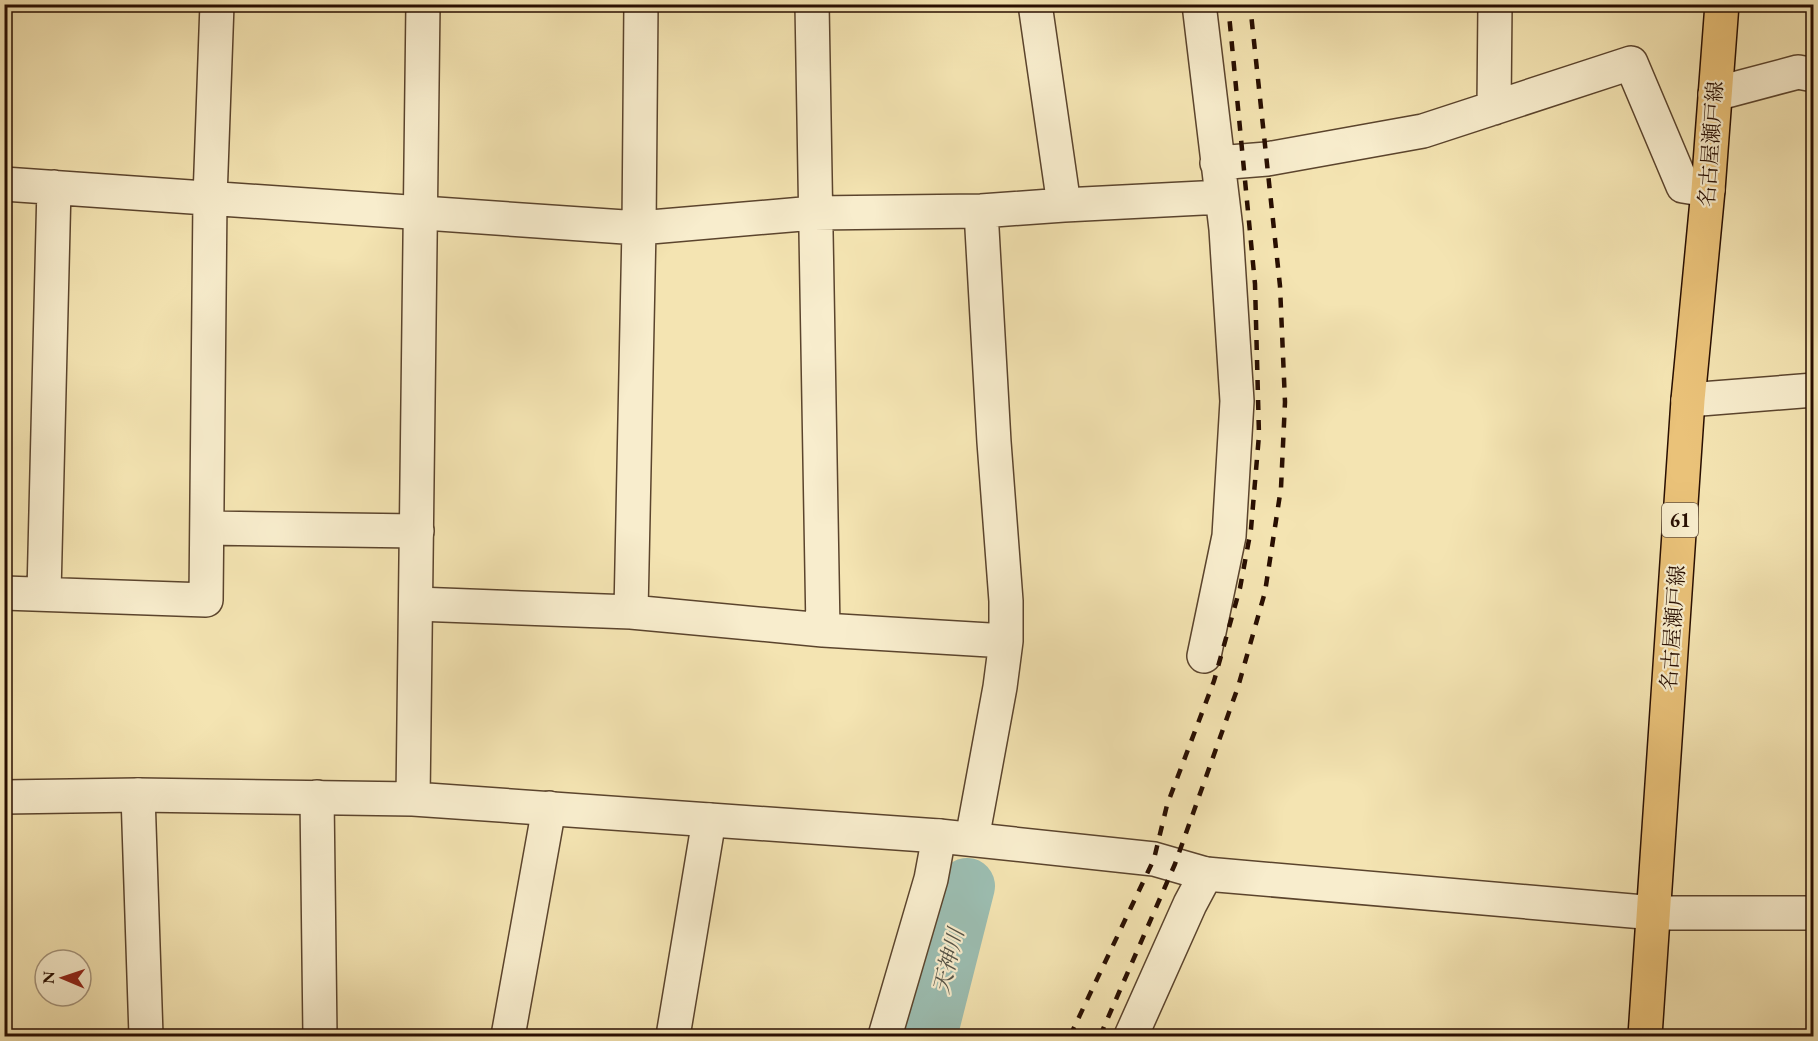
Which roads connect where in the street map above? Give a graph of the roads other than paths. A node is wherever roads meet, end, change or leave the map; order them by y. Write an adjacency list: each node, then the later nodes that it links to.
1 (217, 4): 17 (street)
2 (423, 4): 20 (street)
3 (640, 4): 22 (street)
4 (812, 4): 21 (street)
5 (1035, 4): 18 (street)
6 (1199, 4): 12 (street)
7 (1495, 4): 11 (street)
8 (1722, 4): 10 (main road, 名古屋瀬戸線 / 61)
9 (1814, 75): 10 (street)
10 (1715, 94): 15 (main road, 名古屋瀬戸線 / 61)
11 (1494, 108): 12 (street); 15 (street)
12 (1217, 163): 16 (street)
13 (4, 184): 14 (street)
14 (54, 187): 17 (street); 28 (street)
15 (1708, 190): 24 (main road, 名古屋瀬戸線 / 61)
16 (1222, 197): 18 (street); 33 (street)
17 (210, 198): 20 (street); 25 (street)
18 (1065, 205): 19 (street)
19 (981, 211): 21 (street); 32 (street)
20 (419, 213): 22 (street); 26 (street)
21 (814, 213): 22 (street); 31 (street)
22 (639, 228): 30 (street)
23 (1814, 390): 24 (street)
24 (1688, 400): 43 (main road, 名古屋瀬戸線 / 61)
25 (207, 528): 26 (street); 28 (street)
26 (417, 531): 29 (street)
27 (4, 593): 28 (street)
28 (44, 593)
29 (416, 604): 30 (street); 37 (street)
30 (631, 612): 31 (street)
31 (823, 630): 32 (street)
32 (1006, 641): 41 (street)
33 (1204, 656)
34 (138, 795): 35 (street); 36 (street); 45 (street)
35 (4, 797)
36 (317, 797): 37 (street); 46 (street)
37 (413, 799): 38 (street)
38 (549, 808): 39 (street); 47 (street)
39 (708, 820): 40 (street); 48 (street)
40 (939, 836): 41 (street); 49 (street)
41 (972, 839): 42 (street)
42 (1206, 874): 43 (street); 50 (street)
43 (1655, 913): 44 (street); 51 (main road, 名古屋瀬戸線 / 61)
44 (1814, 913)
45 (146, 1036)
46 (320, 1036)
47 (508, 1036)
48 (673, 1036)
49 (885, 1036)
50 (1131, 1036)
51 (1645, 1036)

